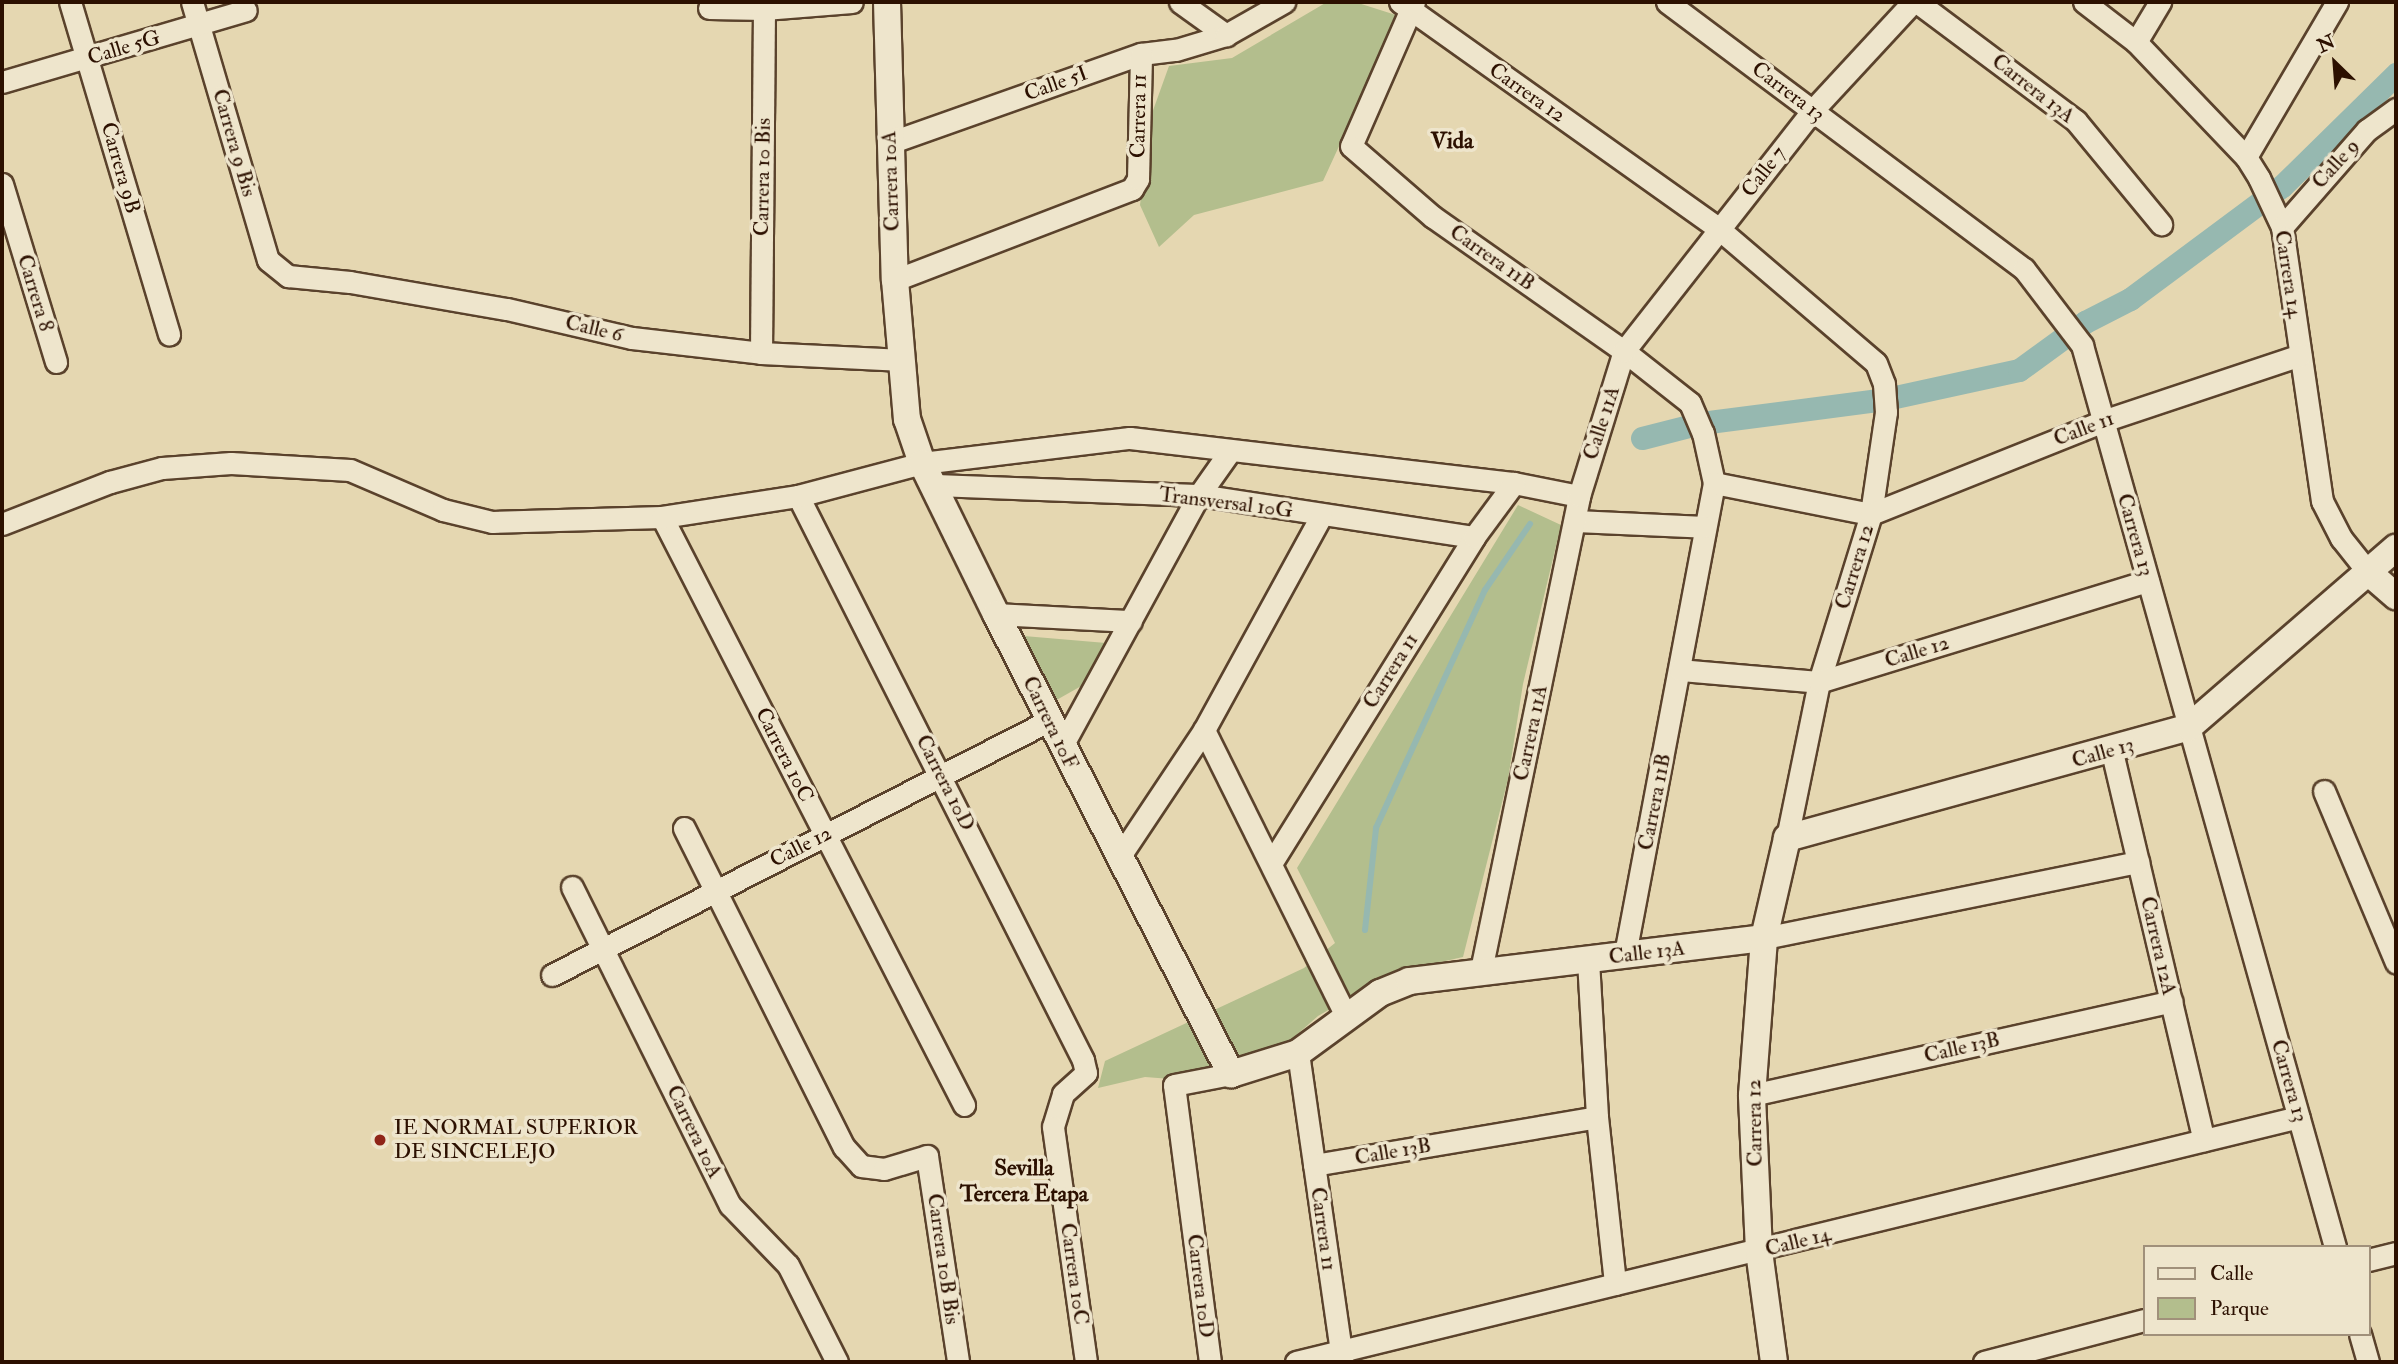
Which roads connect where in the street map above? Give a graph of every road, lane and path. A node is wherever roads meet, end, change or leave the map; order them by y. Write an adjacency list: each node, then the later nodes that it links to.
1 (70, 2): 20 (street, Carrera 9B)
2 (192, 2): 16 (street, Carrera 9 Bis)
3 (852, 2): 13 (street)
4 (887, 2): 24 (street, Carrera 10A)
5 (1180, 2): 17 (street)
6 (1284, 2): 17 (street)
7 (1667, 2): 23 (street, Carrera 13)
8 (1915, 2): 23 (street, Calle 7); 27 (street, Carrera 13A)
9 (2084, 2): 18 (street, Carrera 14)
10 (2160, 2): 18 (street)
11 (2337, 2): 25 (street)
12 (1407, 4): 29 (street, Carrera 12); 33 (street, Carrera 11B)
13 (764, 6): 14 (street); 34 (street, Carrera 10 Bis)
14 (709, 8)
15 (246, 10): 16 (street, Calle 5G)
16 (199, 24): 20 (street, Calle 5G); 30 (street, Carrera 9 Bis)
17 (1226, 35): 19 (street, Calle 5I)
18 (2136, 42): 25 (street, Carrera 14)
19 (1141, 54): 24 (street, Calle 5I); 31 (street, Carrera 11)
20 (88, 60): 21 (street, Calle 5G); 32 (street, Carrera 9B)
21 (2, 82)
22 (2396, 109): 28 (street, Calle 9)
23 (1812, 111): 29 (street, Calle 7); 38 (street, Carrera 13)
24 (889, 143): 31 (street, Carrera 10A)
25 (2246, 157): 28 (street, Carrera 14)
26 (2, 184): 37 (street, Carrera 8)
27 (2161, 224)
28 (2282, 226): 35 (street, Carrera 14)
29 (1719, 229): 33 (street, Calle 7); 46 (street, Carrera 12)
30 (288, 276): 34 (street, Calle 6)
31 (895, 281): 36 (street, Carrera 10A)
32 (169, 335)
33 (1625, 351): 42 (street, Carrera 11B); 45 (street, Calle 11A)
34 (761, 353): 36 (street, Calle 6)
35 (2300, 355): 38 (street, Calle 11); 54 (street, Carrera 14)
36 (903, 360): 40 (street, Carrera 10F)
37 (56, 362)
38 (2103, 421): 46 (street, Calle 11); 55 (street, Carrera 13)
39 (1230, 451): 40 (street); 41 (street); 43 (street)
40 (928, 474): 43 (street, Transversal 10G); 44 (street); 57 (street, Carrera 10F)
41 (1514, 483): 45 (street); 52 (street, Carrera 11)
42 (1714, 483): 46 (street); 51 (street, Carrera 11B)
43 (1199, 495): 47 (street, Transversal 10G); 58 (street)
44 (799, 496): 48 (street); 66 (street, Carrera 10D)
45 (1578, 496): 49 (street, Carrera 11A)
46 (1871, 514): 60 (street, Carrera 12)
47 (1321, 516): 52 (street, Transversal 10G); 63 (street)
48 (662, 517): 50 (street); 69 (street, Carrera 10C)
49 (1575, 521): 51 (street); 81 (street, Carrera 11A)
50 (2, 524)
51 (1705, 527): 59 (street, Carrera 11B)
52 (1474, 537): 72 (street, Carrera 11)
53 (2396, 548): 54 (street)
54 (2368, 572): 56 (street, Carrera 14); 62 (street, Calle 13)
55 (2148, 581): 60 (street, Calle 12); 62 (street, Carrera 13)
56 (2396, 596)
57 (996, 614): 58 (street); 61 (street, Carrera 10F)
58 (1131, 621): 64 (street)
59 (1680, 670): 60 (street, Calle 12); 78 (street, Carrera 11B)
60 (1819, 682): 70 (street, Carrera 12)
61 (1050, 720): 64 (street, Carrera 10F); 66 (street, Calle 12)
62 (2189, 727): 65 (street, Calle 13); 91 (street, Carrera 13)
63 (1204, 730): 71 (street); 72 (street)
64 (1062, 746): 71 (street, Carrera 10F)
65 (2112, 752): 70 (street, Calle 13); 73 (street, Carrera 12A)
66 (941, 776): 69 (street, Calle 12); 86 (street, Carrera 10D)
67 (2324, 791): 80 (street)
68 (684, 828): 75 (street)
69 (825, 835): 75 (street, Calle 12); 90 (street, Carrera 10C)
70 (1787, 838): 76 (street, Carrera 12)
71 (1118, 859): 87 (street, Carrera 10F)
72 (1272, 862): 84 (street)
73 (2138, 862): 76 (street, Calle 13A); 83 (street, Carrera 12A)
74 (572, 887): 77 (street, Carrera 10A)
75 (716, 891): 77 (street, Calle 12); 104 (street, Carrera 10B Bis)
76 (1764, 938): 78 (street, Calle 13A); 89 (street, Carrera 12)
77 (603, 949): 82 (street, Calle 12); 103 (street, Carrera 10A)
78 (1625, 956): 79 (street, Calle 13A)
79 (1588, 960): 81 (street, Calle 13A); 92 (street)
80 (2396, 962)
81 (1481, 970): 84 (street, Calle 13A)
82 (552, 975)
83 (2172, 1001): 89 (street, Calle 13B); 93 (street, Carrera 12A)
84 (1346, 1016): 85 (street, Calle 13A)
85 (1298, 1054): 87 (street, Calle 13A); 94 (street, Carrera 11)
86 (1086, 1073): 105 (street, Carrera 10C)
87 (1231, 1074): 88 (street, Calle 13A)
88 (1174, 1085): 106 (street, Carrera 10D)
89 (1752, 1095): 96 (street, Carrera 12)
90 (964, 1105)
91 (2299, 1116): 93 (street, Calle 14); 95 (street, Carrera 13)
92 (1597, 1117): 94 (street, Calle 13B); 99 (street)
93 (2204, 1140): 96 (street, Calle 14)
94 (1314, 1165): 102 (street, Carrera 11)
95 (2334, 1245)
96 (1759, 1251): 99 (street, Calle 14); 108 (street, Carrera 12)
97 (2396, 1253): 98 (street)
98 (2370, 1260)
99 (1615, 1284): 102 (street, Calle 14)
100 (2142, 1321): 109 (street)
101 (2361, 1336): 110 (street)
102 (1341, 1355): 107 (street, Calle 14)
103 (836, 1362)
104 (958, 1362)
105 (1086, 1362)
106 (1210, 1362)
107 (1296, 1362)
108 (1774, 1362)
109 (1984, 1362)
110 (2368, 1362)

